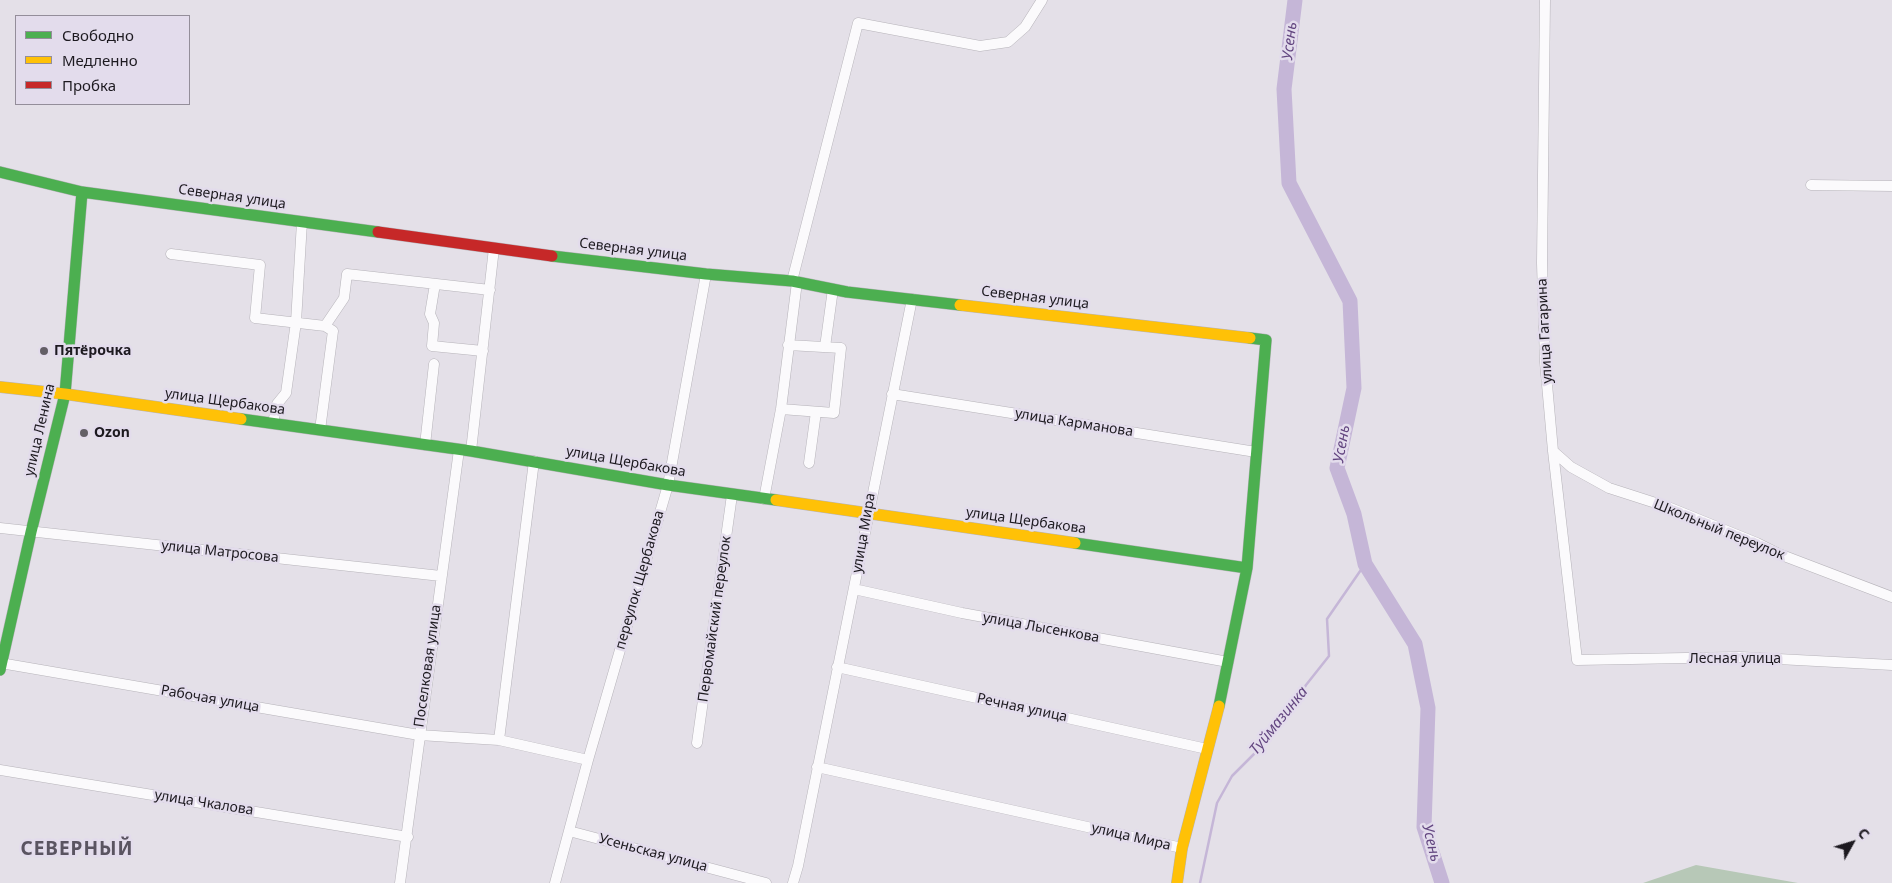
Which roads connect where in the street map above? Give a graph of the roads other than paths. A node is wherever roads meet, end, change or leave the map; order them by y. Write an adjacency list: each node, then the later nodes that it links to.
1 (1042, 0): 11 (street)
2 (1545, 0): 32 (street, улица Гагарина)
3 (0, 172): 6 (street, Северная улица)
4 (1811, 185): 5 (street)
5 (1892, 186)
6 (82, 192): 7 (street, Северная улица); 23 (street, улица Ленина)
7 (302, 222): 8 (street, Северная улица); 16 (street)
8 (494, 248): 10 (street, Северная улица); 14 (street)
9 (171, 254): 16 (street)
10 (706, 274): 11 (street, Северная улица); 36 (street, переулок Щербакова)
11 (795, 282): 13 (street, Северная улица); 18 (street)
12 (434, 284): 14 (street); 17 (street); 20 (street)
13 (833, 289): 15 (street, Северная улица); 19 (street)
14 (490, 290): 20 (street)
15 (912, 299): 24 (street, улица Мира); 33 (street, Северная улица)
16 (296, 322): 17 (street); 27 (street)
17 (324, 326): 28 (street)
18 (788, 345): 19 (street); 25 (street)
19 (825, 347): 26 (street)
20 (482, 351): 31 (street)
21 (434, 364): 29 (street)
22 (0, 388): 23 (street, улица Щербакова)
23 (66, 394): 27 (street, улица Щербакова); 41 (street, улица Ленина)
24 (892, 394): 33 (street, улица Карманова); 39 (street, улица Мира)
25 (781, 409): 26 (street); 38 (street)
26 (816, 412): 35 (street)
27 (273, 424): 28 (street, улица Щербакова)
28 (320, 430): 29 (street, улица Щербакова)
29 (425, 445): 30 (street, улица Щербакова)
30 (459, 450): 31 (street, улица Щербакова); 43 (street, Поселковая улица)
31 (471, 451): 34 (street, улица Щербакова)
32 (1553, 451): 45 (street, Школьный переулок); 46 (street, улица Гагарина)
33 (1256, 452): 42 (street)
34 (534, 461): 36 (street, улица Щербакова); 52 (street)
35 (809, 463)
36 (668, 485): 37 (street, улица Щербакова); 55 (street, переулок Щербакова)
37 (732, 494): 38 (street, улица Щербакова); 53 (street, Первомайский переулок)
38 (764, 499): 39 (street, улица Щербакова)
39 (867, 514): 42 (street, улица Щербакова); 44 (street, улица Мира)
40 (0, 528): 41 (street, улица Матросова)
41 (31, 532): 43 (street, улица Матросова); 48 (street, улица Ленина)
42 (1247, 568): 47 (street)
43 (441, 576): 51 (street, Поселковая улица)
44 (854, 589): 47 (street, улица Лысенкова); 50 (street, улица Мира)
45 (1892, 597)
46 (1578, 660): 49 (street, Лесная улица)
47 (1228, 662): 54 (street)
48 (1, 665): 51 (street, Рабочая улица)
49 (1892, 665)
50 (837, 667): 54 (street, Речная улица); 56 (street, улица Мира)
51 (419, 735): 52 (street, Рабочая улица); 59 (street, Поселковая улица)
52 (499, 740): 55 (street, Рабочая улица)
53 (697, 743)
54 (1207, 749): 60 (street)
55 (588, 760): 58 (street, переулок Щербакова)
56 (817, 767): 60 (street, улица Мира); 64 (street, улица Мира)
57 (0, 770): 59 (street, улица Чкалова)
58 (569, 831): 62 (street, переулок Щербакова); 63 (street, Усеньская улица)
59 (408, 837): 61 (street, Поселковая улица)
60 (1182, 848): 65 (street)
61 (400, 883)
62 (556, 883)
63 (766, 883)
64 (793, 883)
65 (1177, 883)

